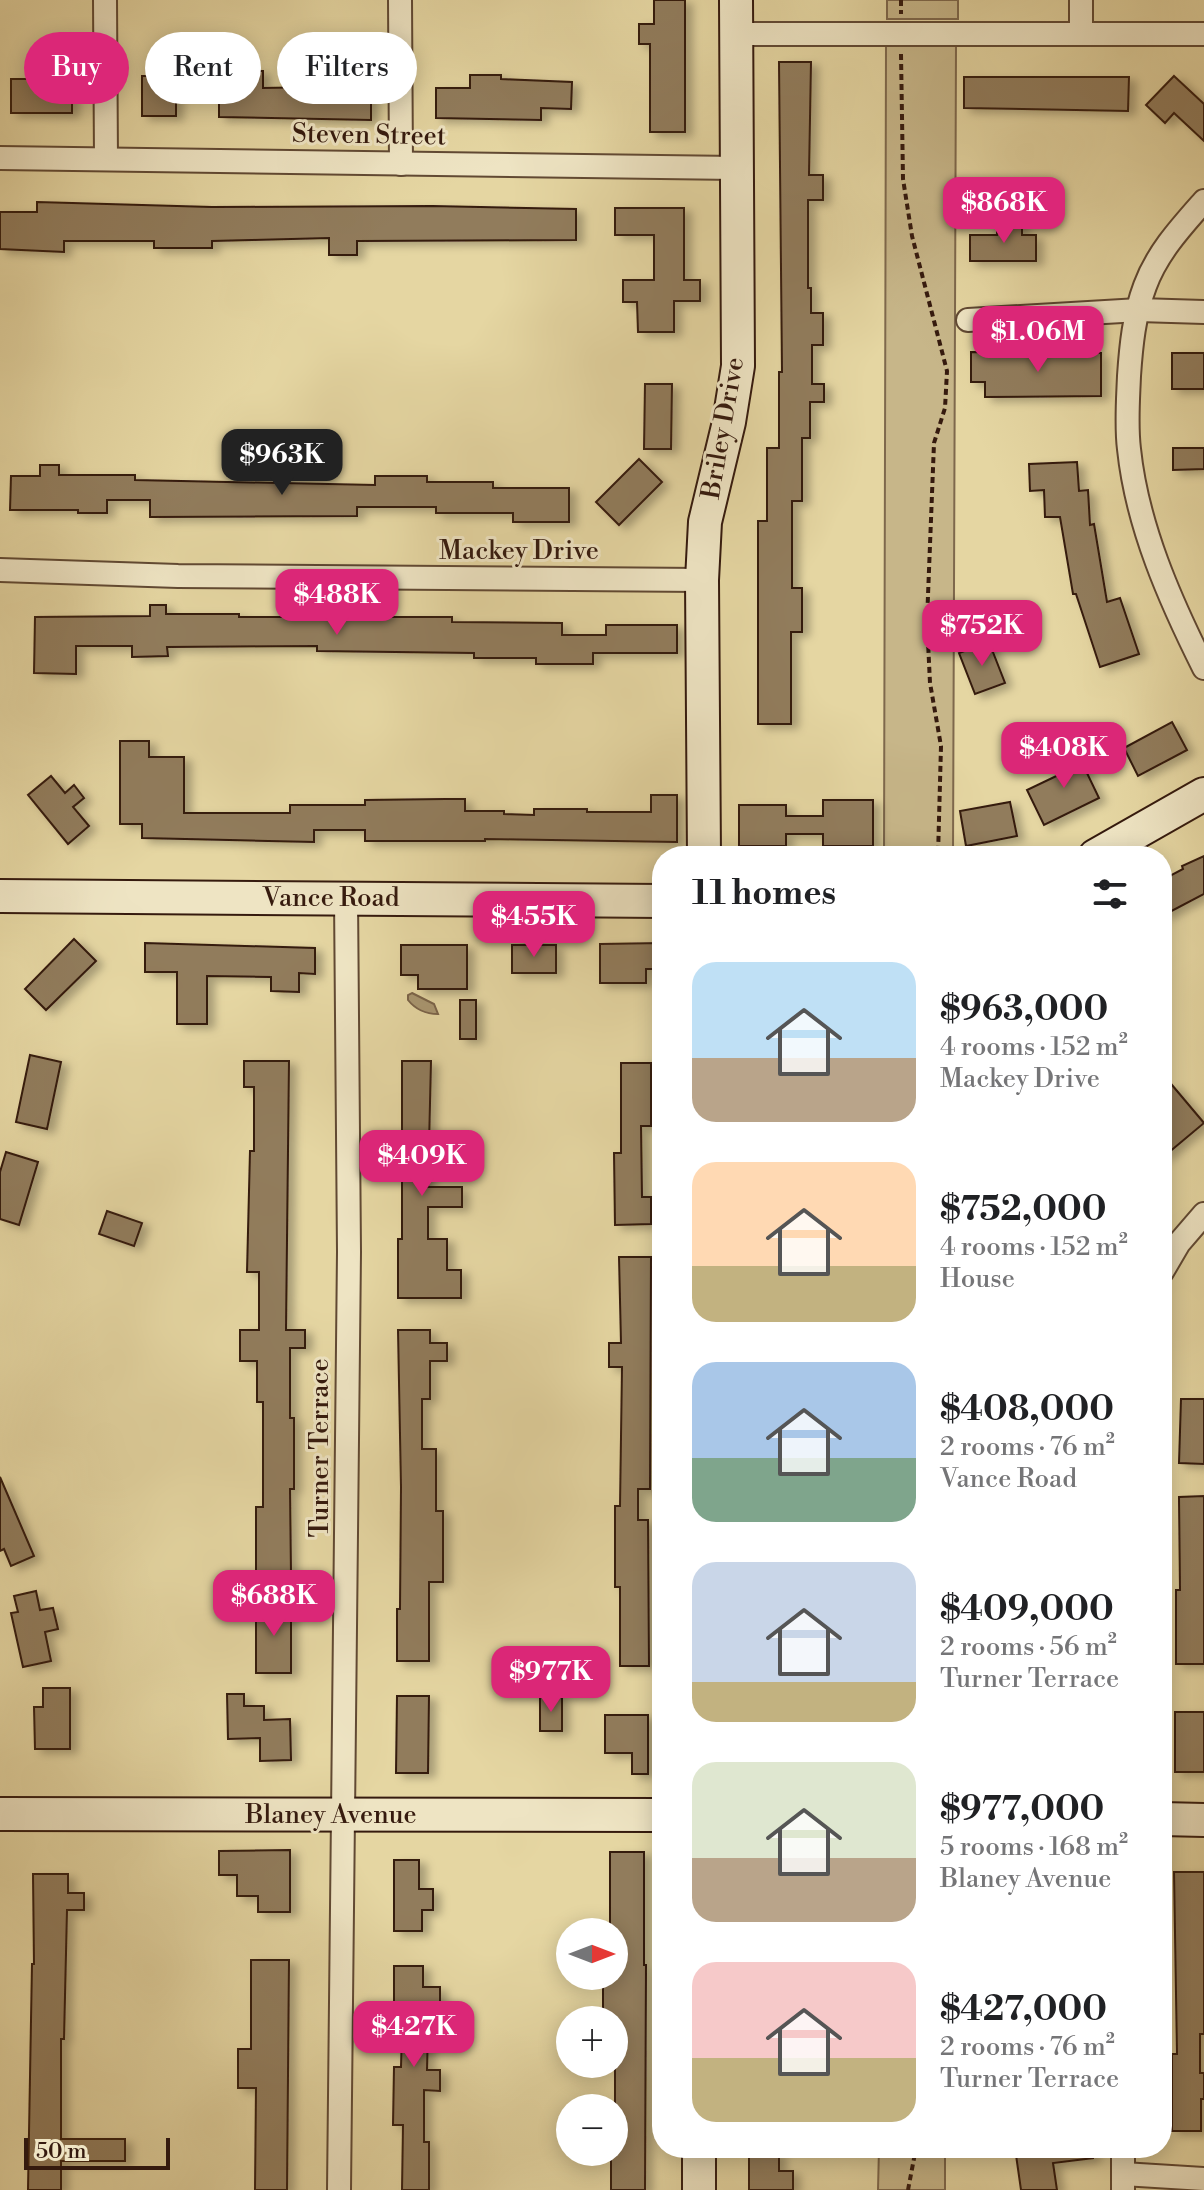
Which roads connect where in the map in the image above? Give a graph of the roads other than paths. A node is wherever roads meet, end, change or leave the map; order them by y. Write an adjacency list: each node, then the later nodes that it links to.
1 (105, 0): 9 (street)
2 (400, 0): 10 (street)
3 (736, 0): 5 (street, Briley Drive)
4 (1081, 0): 6 (street)
5 (736, 34): 6 (street); 11 (street, Briley Drive)
6 (1081, 34): 7 (street)
7 (1204, 34)
8 (0, 158): 9 (street, Steven Street)
9 (106, 159): 10 (street, Steven Street)
10 (401, 164): 11 (street, Steven Street)
11 (736, 168): 17 (street, Briley Drive)
12 (1204, 201): 13 (street)
13 (1139, 310): 14 (street); 15 (street); 18 (street)
14 (1204, 312)
15 (968, 320)
16 (0, 570): 17 (street, Mackey Drive)
17 (702, 580): 20 (street, Briley Drive)
18 (1204, 668)
19 (1204, 794): 21 (street)
20 (704, 846)
21 (1113, 846)
22 (0, 896): 23 (street, Vance Road)
23 (346, 898): 24 (street, Vance Road); 28 (street, Turner Terrace)
24 (652, 901)
25 (1204, 1214): 26 (street)
26 (1172, 1255)
27 (0, 1814): 28 (street, Blaney Avenue)
28 (345, 1815): 29 (street, Blaney Avenue); 36 (street, Turner Terrace)
29 (652, 1815)
30 (1172, 1819): 31 (street)
31 (1204, 1820)
32 (699, 2158): 37 (street)
33 (1123, 2158): 35 (street)
34 (1204, 2179): 35 (street)
35 (1123, 2182)
36 (339, 2190)
37 (699, 2190)

